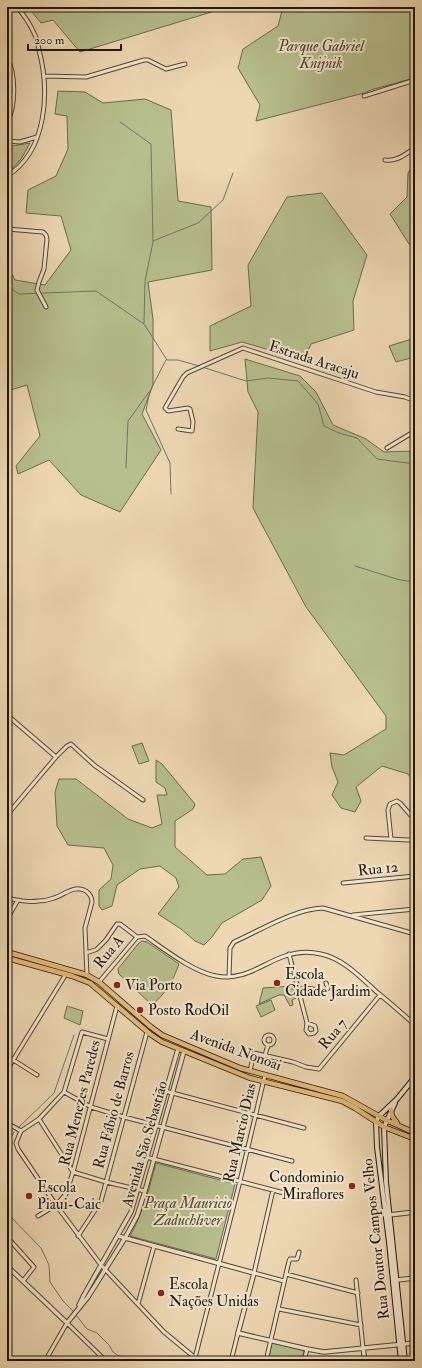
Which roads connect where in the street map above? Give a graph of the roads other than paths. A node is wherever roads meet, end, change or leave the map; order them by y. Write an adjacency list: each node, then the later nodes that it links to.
1 (17, 7): 4 (street)
2 (7, 57): 7 (street)
3 (185, 64): 4 (street)
4 (44, 76): 8 (street)
5 (415, 80): 6 (street)
6 (364, 96)
7 (7, 123)
8 (37, 137): 9 (street); 12 (street)
9 (7, 141)
10 (415, 148): 11 (street)
11 (385, 160)
12 (7, 176)
13 (7, 229): 14 (street)
14 (46, 307)
15 (415, 401): 16 (street, Estrada Aracaju)
16 (178, 429)
17 (415, 431): 18 (street)
18 (387, 448)
19 (7, 715): 20 (street)
20 (56, 757): 21 (street); 22 (street)
21 (142, 800)
22 (7, 815)
23 (414, 820): 26 (street)
24 (366, 838): 26 (street)
25 (415, 838): 26 (street)
26 (391, 839)
27 (415, 876): 28 (street, Rua 12)
28 (343, 884)
29 (7, 898): 30 (street)
30 (18, 900): 33 (street); 37 (street)
31 (415, 909): 32 (street)
32 (351, 915): 34 (street); 42 (street)
33 (7, 919)
34 (415, 934)
35 (137, 937): 37 (street); 42 (street); 43 (street, Rua A)
36 (7, 952): 41 (main road, Avenida Nonoai)
37 (86, 953): 41 (street)
38 (289, 954): 42 (street); 45 (street); 46 (street)
39 (7, 958): 40 (main road, Avenida Nonoai)
40 (66, 974): 47 (main road, Avenida Nonoai); 58 (street)
41 (87, 975): 43 (main road, Avenida Nonoai)
42 (230, 977)
43 (99, 982): 54 (main road, Avenida Nonoai)
44 (326, 983): 45 (street)
45 (298, 989): 48 (street)
46 (380, 995): 49 (street); 56 (street, Rua 7)
47 (117, 1006): 50 (main road, Avenida Nonoai); 51 (street, Rua Menezes Paredes)
48 (307, 1023)
49 (415, 1025)
50 (147, 1032): 53 (main road, Avenida Nonoai); 73 (street, Rua Fábio de Barros)
51 (108, 1039): 66 (street); 69 (street, Rua Menezes Paredes)
52 (268, 1045): 56 (street)
53 (178, 1049): 54 (main road); 55 (main road, Avenida Nonoai); 65 (street, Avenida São Sebastião)
54 (197, 1050): 60 (main road, Avenida Nonoai)
55 (184, 1051): 64 (main road, Avenida Nonoai); 67 (street, Avenida São Sebastião)
56 (265, 1055): 60 (street)
57 (7, 1056): 58 (street)
58 (14, 1060): 59 (street); 61 (street)
59 (7, 1070)
60 (250, 1071): 62 (main road, Avenida Nonoai)
61 (36, 1075)
62 (265, 1075): 64 (street, Rua Marcio Dias); 72 (main road, Avenida Nonoai)
63 (415, 1077): 68 (main road)
64 (263, 1081): 71 (street, Rua Marcio Dias); 76 (main road, Avenida Nonoai)
65 (165, 1091): 67 (street); 78 (street, Avenida São Sebastião)
66 (64, 1092): 69 (street); 74 (street)
67 (171, 1093): 71 (street); 79 (street, Avenida São Sebastião)
68 (397, 1099): 70 (main road, Rua Doutor Campos Velho); 72 (main road)
69 (91, 1107): 73 (street); 92 (street, Rua Menezes Paredes)
70 (391, 1110): 75 (main road, Rua Doutor Campos Velho); 81 (main road)
71 (255, 1115): 82 (street); 88 (street, Rua Marcio Dias)
72 (379, 1116): 75 (main road, Avenida Nonoai); 76 (main road, Rua Doutor Campos Velho)
73 (124, 1118): 78 (street); 94 (street, Rua Fábio de Barros)
74 (39, 1119): 83 (street); 92 (street)
75 (386, 1120): 80 (main road, Rua Doutor Campos Velho); 81 (main road, Avenida Nonoai)
76 (376, 1122): 80 (main road, Avenida Nonoai); 86 (main road, Rua Doutor Campos Velho)
77 (7, 1123): 83 (street)
78 (155, 1125): 79 (street); 89 (street, Avenida São Sebastião)
79 (162, 1126): 88 (street); 90 (street, Avenida São Sebastião)
80 (384, 1127): 85 (main road, Avenida Nonoai); 87 (main road, Rua Doutor Campos Velho)
81 (401, 1127): 84 (main road, Avenida Nonoai)
82 (304, 1128)
83 (20, 1131): 99 (street)
84 (415, 1132)
85 (415, 1139)
86 (377, 1147): 87 (main road); 129 (main road, Rua Doutor Campos Velho)
87 (384, 1147): 101 (main road, Rua Doutor Campos Velho)
88 (246, 1150): 91 (street); 93 (street, Rua Marcio Dias)
89 (146, 1157): 90 (street); 95 (street, Avenida São Sebastião)
90 (154, 1159): 93 (street); 97 (street, Avenida São Sebastião)
91 (292, 1161)
92 (74, 1172): 94 (street); 99 (street, Rua Menezes Paredes)
93 (240, 1181): 96 (street); 110 (street, Rua Marcio Dias)
94 (106, 1182): 95 (street); 103 (street, Rua Fábio de Barros)
95 (138, 1190): 97 (street); 104 (street, Avenida São Sebastião)
96 (273, 1190): 98 (street); 113 (street)
97 (145, 1191): 106 (street, Avenida São Sebastião)
98 (288, 1194)
99 (56, 1205): 102 (street, Rua Menezes Paredes); 103 (street)
100 (415, 1212): 101 (street)
101 (389, 1214): 117 (main road, Rua Doutor Campos Velho)
102 (38, 1216)
103 (78, 1236): 109 (street)
104 (118, 1236): 106 (street); 109 (street, Avenida São Sebastião)
105 (7, 1237): 118 (street)
106 (125, 1238): 107 (street); 112 (street, Avenida São Sebastião)
107 (154, 1246): 110 (street); 121 (street)
108 (298, 1252): 114 (street)
109 (101, 1264): 112 (street); 122 (street, Avenida São Sebastião)
110 (218, 1264): 113 (street); 132 (street, Rua Marcio Dias)
111 (7, 1266): 118 (street)
112 (106, 1269): 121 (street); 122 (street, Avenida São Sebastião)
113 (254, 1273): 119 (street); 126 (street)
114 (286, 1274): 119 (street); 120 (street)
115 (415, 1278): 117 (street)
116 (356, 1280): 120 (street)
117 (397, 1280): 129 (main road, Rua Doutor Campos Velho)
118 (23, 1281): 124 (street)
119 (284, 1281): 123 (street)
120 (358, 1293): 125 (street)
121 (138, 1304): 132 (street)
122 (77, 1309): 124 (street)
123 (279, 1309): 125 (street); 127 (street)
124 (67, 1323): 133 (street); 134 (street)
125 (361, 1325): 130 (street)
126 (238, 1333): 127 (street); 136 (street)
127 (272, 1340): 131 (street); 137 (street)
128 (415, 1343): 129 (street)
129 (401, 1345): 130 (street); 140 (main road, Rua Doutor Campos Velho); 141 (main road, Rua Doutor Campos Velho)
130 (363, 1348): 131 (street); 139 (street)
131 (306, 1349): 138 (street)
132 (195, 1358): 135 (street)
133 (45, 1361)
134 (106, 1361)
135 (198, 1361)
136 (231, 1361)
137 (266, 1361)
138 (304, 1361)
139 (365, 1361)
140 (401, 1361)
141 (405, 1361)

